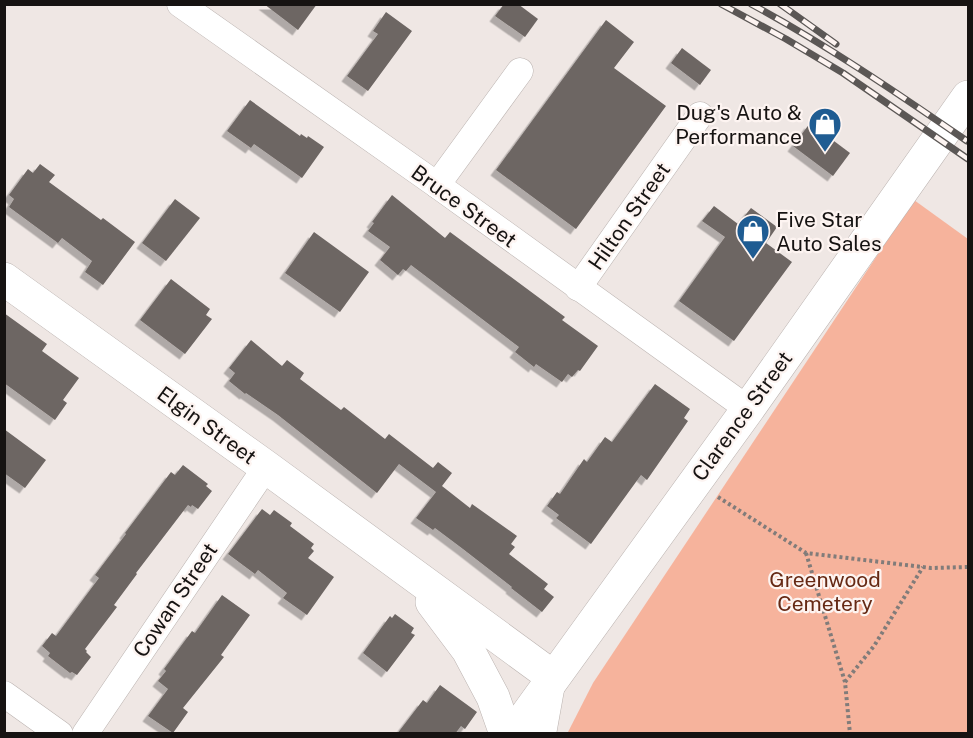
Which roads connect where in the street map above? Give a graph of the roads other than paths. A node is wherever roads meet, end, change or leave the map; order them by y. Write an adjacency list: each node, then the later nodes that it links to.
1 (180, 4): 5 (street, Bruce Street)
2 (520, 71): 5 (street)
3 (969, 97): 8 (main road, Clarence Street)
4 (700, 115): 7 (street, Hilton Street)
5 (437, 185): 7 (street, Bruce Street)
6 (4, 279): 9 (main road, Elgin Street)
7 (578, 288): 8 (street, Bruce Street)
8 (748, 409): 11 (main road, Clarence Street)
9 (266, 467): 10 (main road, Elgin Street); 14 (street, Cowan Street)
10 (409, 572): 11 (main road, Elgin Street); 15 (main road, Elgin Street)
11 (553, 677): 16 (main road, Clarence Street); 17 (street)
12 (4, 694): 13 (street)
13 (60, 734)
14 (85, 734)
15 (506, 734)
16 (513, 734)
17 (543, 734)

